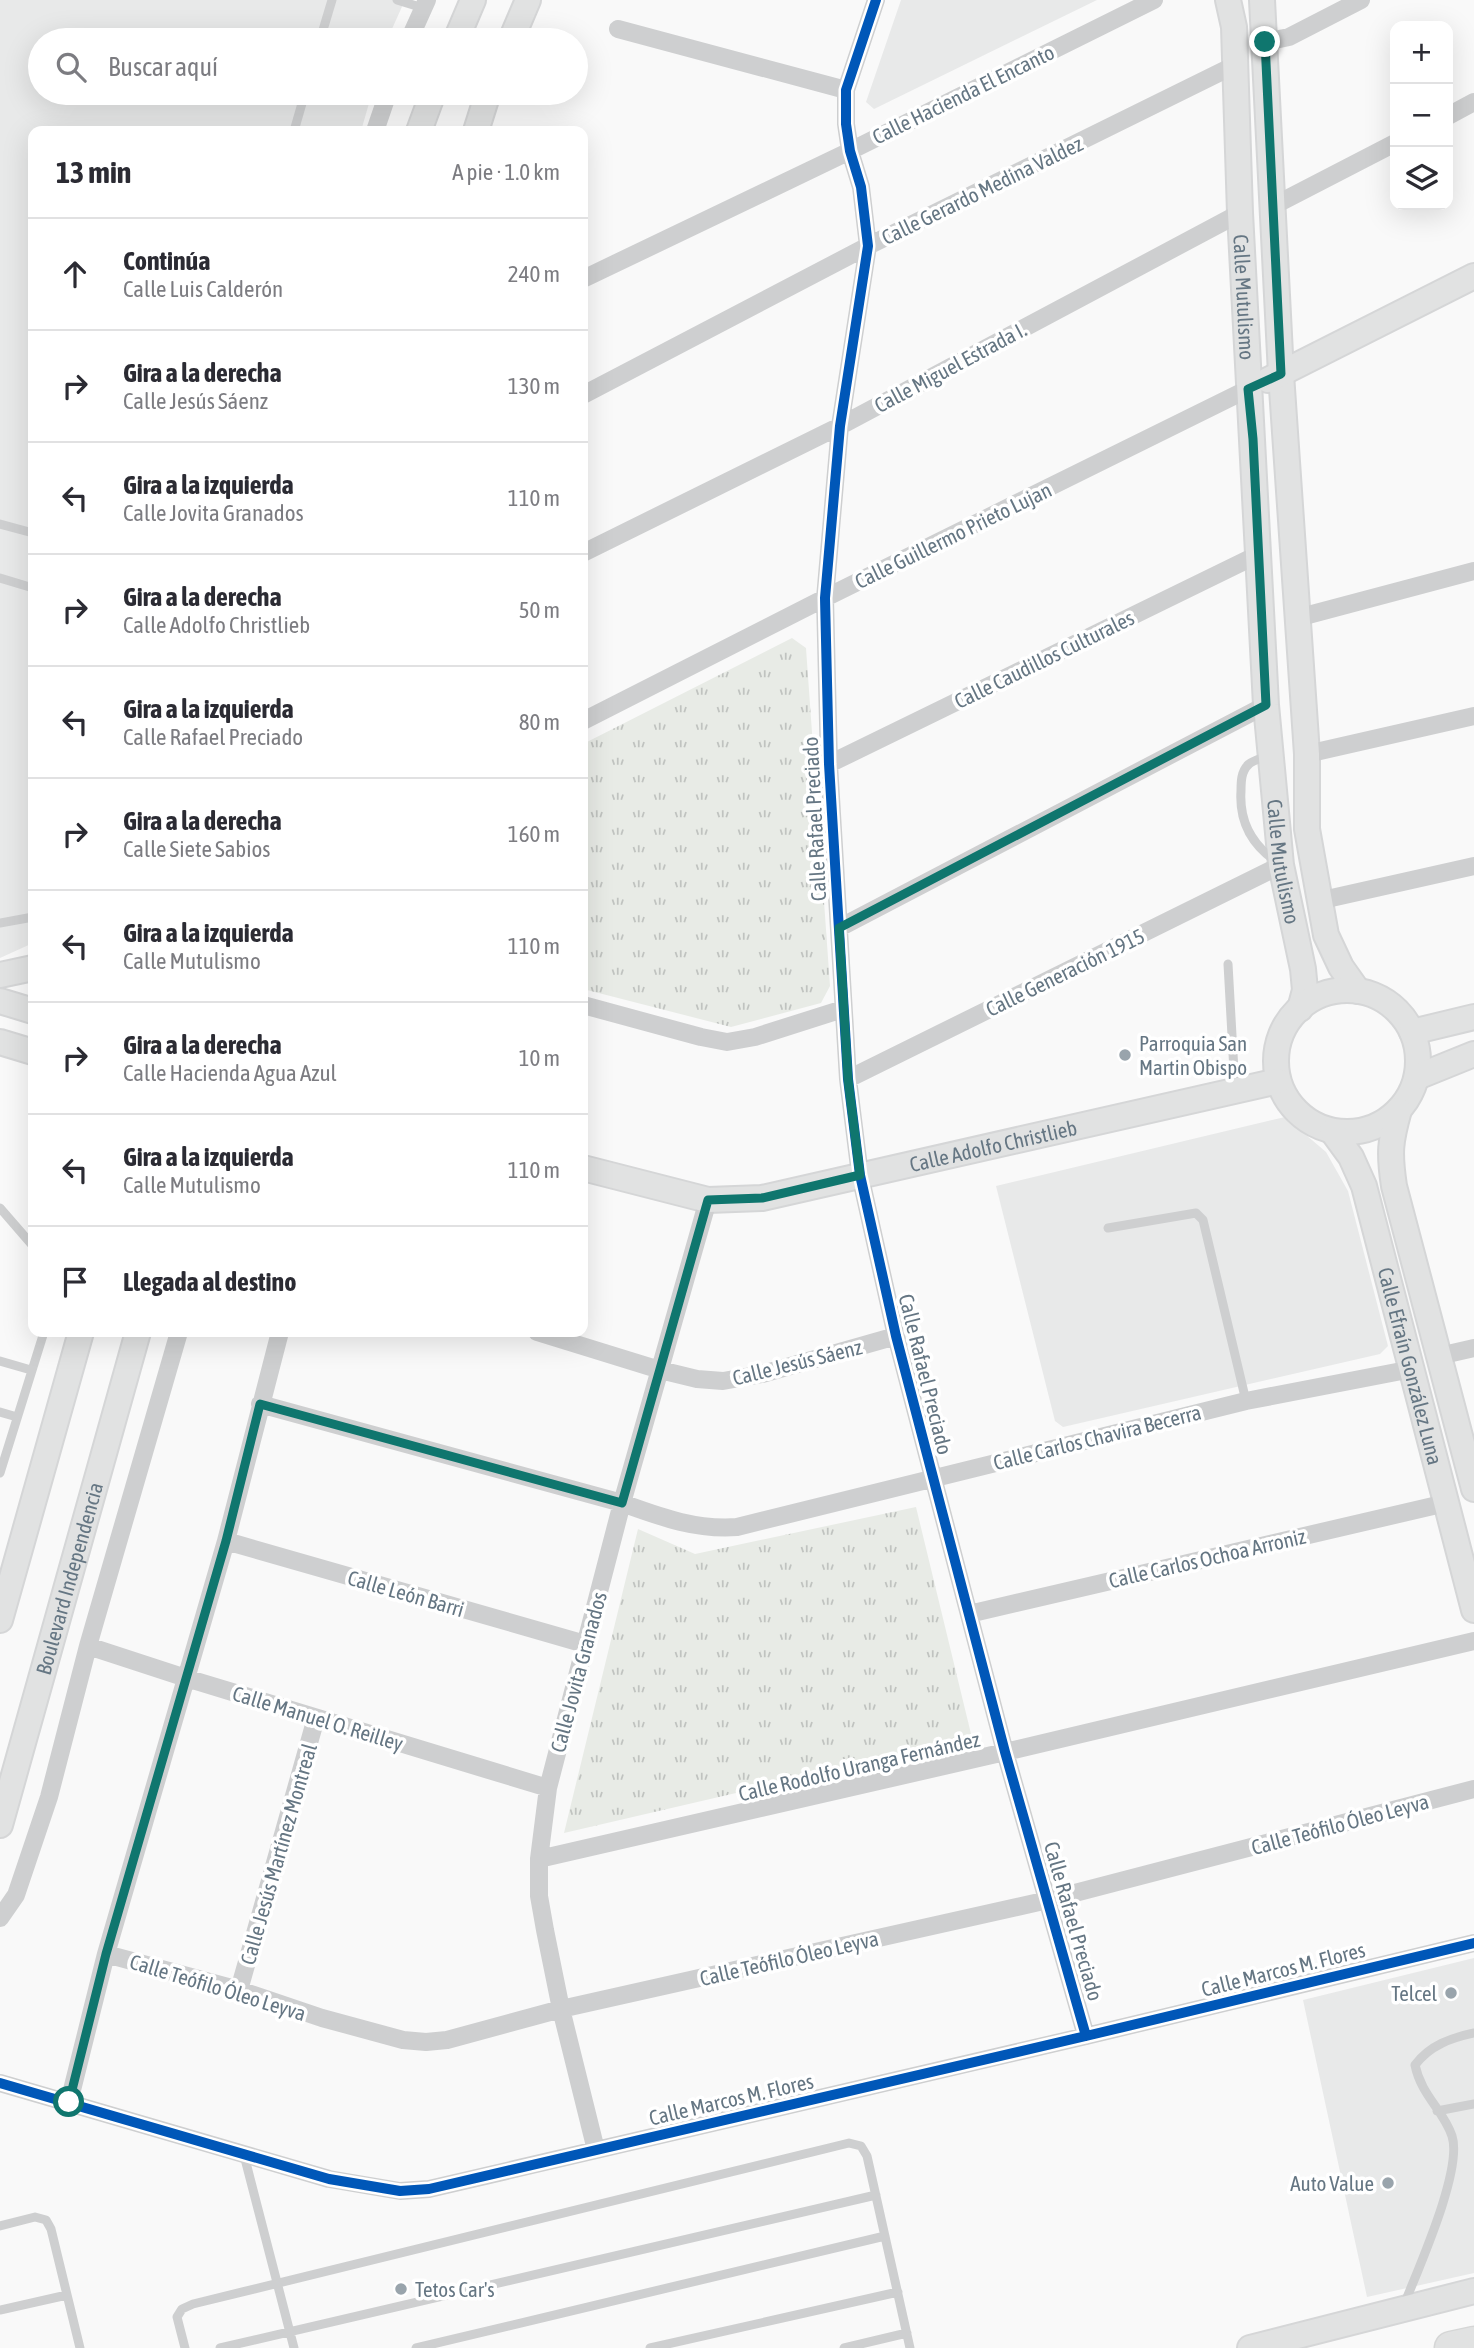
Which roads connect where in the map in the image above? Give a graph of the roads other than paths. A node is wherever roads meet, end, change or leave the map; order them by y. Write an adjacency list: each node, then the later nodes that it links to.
1 (332, 0): 12 (lane)
2 (397, 0): 10 (lane)
3 (473, 0): 14 (street)
4 (528, 0): 15 (street)
5 (876, 0): 19 (street, Calle Rafael Preciado)
6 (1154, 0): 31 (street, Calle Hacienda El Encanto)
7 (1228, 0): 11 (street, Calle Mutulismo)
8 (1262, 0): 17 (street, Calle Mutulismo)
9 (1361, 0): 17 (street)
10 (425, 4): 13 (street)
11 (1234, 27): 17 (street); 18 (street, Calle Mutulismo)
12 (324, 28)
13 (414, 28)
14 (461, 28)
15 (516, 28)
16 (618, 29): 19 (street)
17 (1265, 42): 32 (street, Calle Mutulismo)
18 (1235, 65): 33 (street, Calle Mutulismo); 34 (street, Calle Gerardo Medina Valdez)
19 (846, 90): 31 (street, Calle Rafael Preciado)
20 (1474, 102): 25 (street)
21 (302, 105): 26 (lane)
22 (384, 105): 27 (street)
23 (429, 105): 28 (street)
24 (484, 105): 29 (street)
25 (1453, 113)
26 (295, 126)
27 (377, 126)
28 (421, 126)
29 (478, 126)
30 (1390, 146): 32 (street)
31 (850, 150): 34 (street, Calle Rafael Preciado); 36 (street, Calle Hacienda El Encanto)
32 (1273, 206): 37 (street, Calle Mutulismo)
33 (1240, 213): 38 (street, Calle Mutulismo); 40 (street, Calle Miguel Estrada I.)
34 (868, 246): 39 (street, Calle Gerardo Medina Valdez); 40 (street, Calle Rafael Preciado)
35 (1474, 276): 37 (street)
36 (588, 277)
37 (1281, 374): 38 (street); 49 (street, Calle Mutulismo)
38 (1248, 389): 44 (street, Calle Mutulismo); 48 (street, Calle Guillermo Prieto Lujan)
39 (588, 392)
40 (840, 426): 43 (street, Calle Miguel Estrada I.); 48 (street, Calle Rafael Preciado)
41 (0, 524): 42 (lane)
42 (28, 532)
43 (588, 550)
44 (1259, 554): 50 (street, Calle Mutulismo); 55 (street, Calle Caudillos Culturales)
45 (1474, 571): 49 (street)
46 (0, 578): 47 (lane)
47 (28, 586)
48 (825, 598): 52 (street, Calle Guillermo Prieto Lujan); 55 (street, Calle Rafael Preciado)
49 (1297, 618): 54 (street, Calle Mutulismo)
50 (1266, 705): 53 (street, Calle Mutulismo); 61 (street)
51 (1474, 716): 54 (street)
52 (588, 718)
53 (1271, 754): 56 (street, Calle Mutulismo); 56 (lane)
54 (1307, 754): 58 (street, Calle Mutulismo)
55 (830, 764): 61 (street, Calle Rafael Preciado)
56 (1281, 865): 70 (street, Calle Mutulismo); 75 (street, Calle Generación 1915)
57 (1474, 866): 58 (street)
58 (1318, 901): 65 (street, Calle Mutulismo)
59 (28, 918): 60 (lane)
60 (0, 923)
61 (839, 928): 69 (street, Calle Rafael Preciado)
62 (1228, 964): 77 (lane)
63 (28, 969): 64 (street)
64 (0, 975)
65 (1358, 991): 70 (street); 72 (street)
66 (0, 1001): 68 (street)
67 (588, 1006): 69 (street)
68 (28, 1009)
69 (844, 1009): 75 (street, Calle Rafael Preciado)
70 (1300, 1009): 76 (street)
71 (1474, 1017): 72 (street)
72 (1412, 1032): 74 (street)
73 (1474, 1054): 74 (street)
74 (1417, 1077): 78 (street)
75 (848, 1079): 81 (street, Calle Rafael Preciado)
76 (1278, 1081): 77 (street, Calle Adolfo Christlieb); 79 (street)
77 (1235, 1090): 81 (street, Calle Adolfo Christlieb)
78 (1399, 1110): 79 (street); 94 (street, Calle Efraín González Luna)
79 (1332, 1131): 96 (street, Calle Efraín González Luna)
80 (588, 1169): 82 (street, Calle Adolfo Christlieb)
81 (860, 1175): 82 (street, Calle Adolfo Christlieb); 86 (street, Calle Rafael Preciado)
82 (708, 1200): 98 (street, Calle Jovita Granados)
83 (0, 1208): 85 (lane)
84 (1108, 1228): 99 (lane)
85 (28, 1241)
86 (896, 1336): 98 (street, Calle Jesús Sáenz); 104 (street, Calle Rafael Preciado)
87 (42, 1337): 97 (lane)
88 (80, 1337): 111 (street)
89 (137, 1337): 120 (street, Boulevard Independencia)
90 (178, 1337): 114 (street)
91 (279, 1337): 100 (street)
92 (553, 1337): 98 (street, Calle Jesús Sáenz)
93 (1474, 1348): 94 (street)
94 (1439, 1356): 105 (street, Calle Efraín González Luna)
95 (0, 1361): 97 (lane)
96 (1412, 1368): 99 (street, Calle Carlos Chavira Becerra); 107 (street, Calle Efraín González Luna)
97 (31, 1370): 102 (lane)
98 (660, 1370): 106 (street, Calle Jovita Granados)
99 (1246, 1401): 104 (street, Calle Carlos Chavira Becerra)
100 (260, 1404): 106 (street); 108 (street)
101 (0, 1412): 102 (lane)
102 (17, 1417): 103 (lane)
103 (0, 1473)
104 (933, 1477): 106 (street, Calle Carlos Chavira Becerra); 110 (street, Calle Rafael Preciado)
105 (1474, 1489)
106 (622, 1503): 113 (street, Calle Jovita Granados)
107 (1446, 1503): 109 (street, Calle Efraín González Luna); 110 (street, Calle Carlos Ochoa Arroniz)
108 (226, 1541): 113 (street, Calle León Barri); 115 (street)
109 (1474, 1610)
110 (969, 1614): 117 (street, Calle Rafael Preciado)
111 (0, 1620)
112 (1474, 1641): 117 (street, Calle Rodolfo Uranga Fernández)
113 (585, 1644): 118 (street, Calle Jovita Granados)
114 (89, 1646): 115 (street, Calle Manuel O. Reilley); 123 (street)
115 (186, 1678): 116 (street, Calle Manuel O. Reilley); 125 (street)
116 (316, 1718): 118 (street, Calle Manuel O. Reilley); 126 (street, Calle Jesús Martínez Montreal)
117 (1005, 1752): 121 (street, Calle Rodolfo Uranga Fernández); 122 (street, Calle Rafael Preciado)
118 (548, 1788): 121 (street, Calle Jovita Granados)
119 (1474, 1789): 122 (street, Calle Teófilo Óleo Leyva)
120 (0, 1825)
121 (539, 1860): 127 (street, Calle Jovita Granados)
122 (1048, 1900): 127 (street, Calle Teófilo Óleo Leyva); 129 (street, Calle Rafael Preciado)
123 (0, 1918)
124 (1474, 1942): 129 (street, Calle Marcos M. Flores)
125 (106, 1954): 126 (street, Calle Teófilo Óleo Leyva); 131 (street)
126 (239, 1990): 127 (street, Calle Teófilo Óleo Leyva)
127 (561, 2009): 134 (street, Calle Jovita Granados)
128 (1474, 2032): 133 (lane)
129 (1087, 2036): 134 (street, Calle Marcos M. Flores)
130 (0, 2083): 131 (street, Calle Marcos M. Flores)
131 (69, 2102): 135 (street, Calle Marcos M. Flores)
132 (1474, 2104): 133 (lane)
133 (1437, 2111): 143 (lane)
134 (596, 2150): 135 (street, Calle Marcos M. Flores)
135 (244, 2155): 139 (lane)
136 (876, 2195): 138 (lane); 139 (lane); 145 (lane)
137 (0, 2226): 142 (lane)
138 (885, 2236): 141 (lane); 152 (lane)
139 (277, 2284): 145 (lane); 149 (lane)
140 (1474, 2290): 143 (street)
141 (898, 2292): 146 (lane); 153 (lane)
142 (67, 2295): 144 (lane); 148 (lane)
143 (1402, 2309): 156 (street)
144 (0, 2310)
145 (290, 2333): 150 (lane); 151 (lane)
146 (907, 2333): 154 (lane); 155 (lane)
147 (1474, 2343): 157 (highway)
148 (80, 2348)
149 (185, 2348)
150 (220, 2348)
151 (294, 2348)
152 (416, 2348)
153 (650, 2348)
154 (844, 2348)
155 (910, 2348)
156 (1250, 2348)
157 (1451, 2348)

